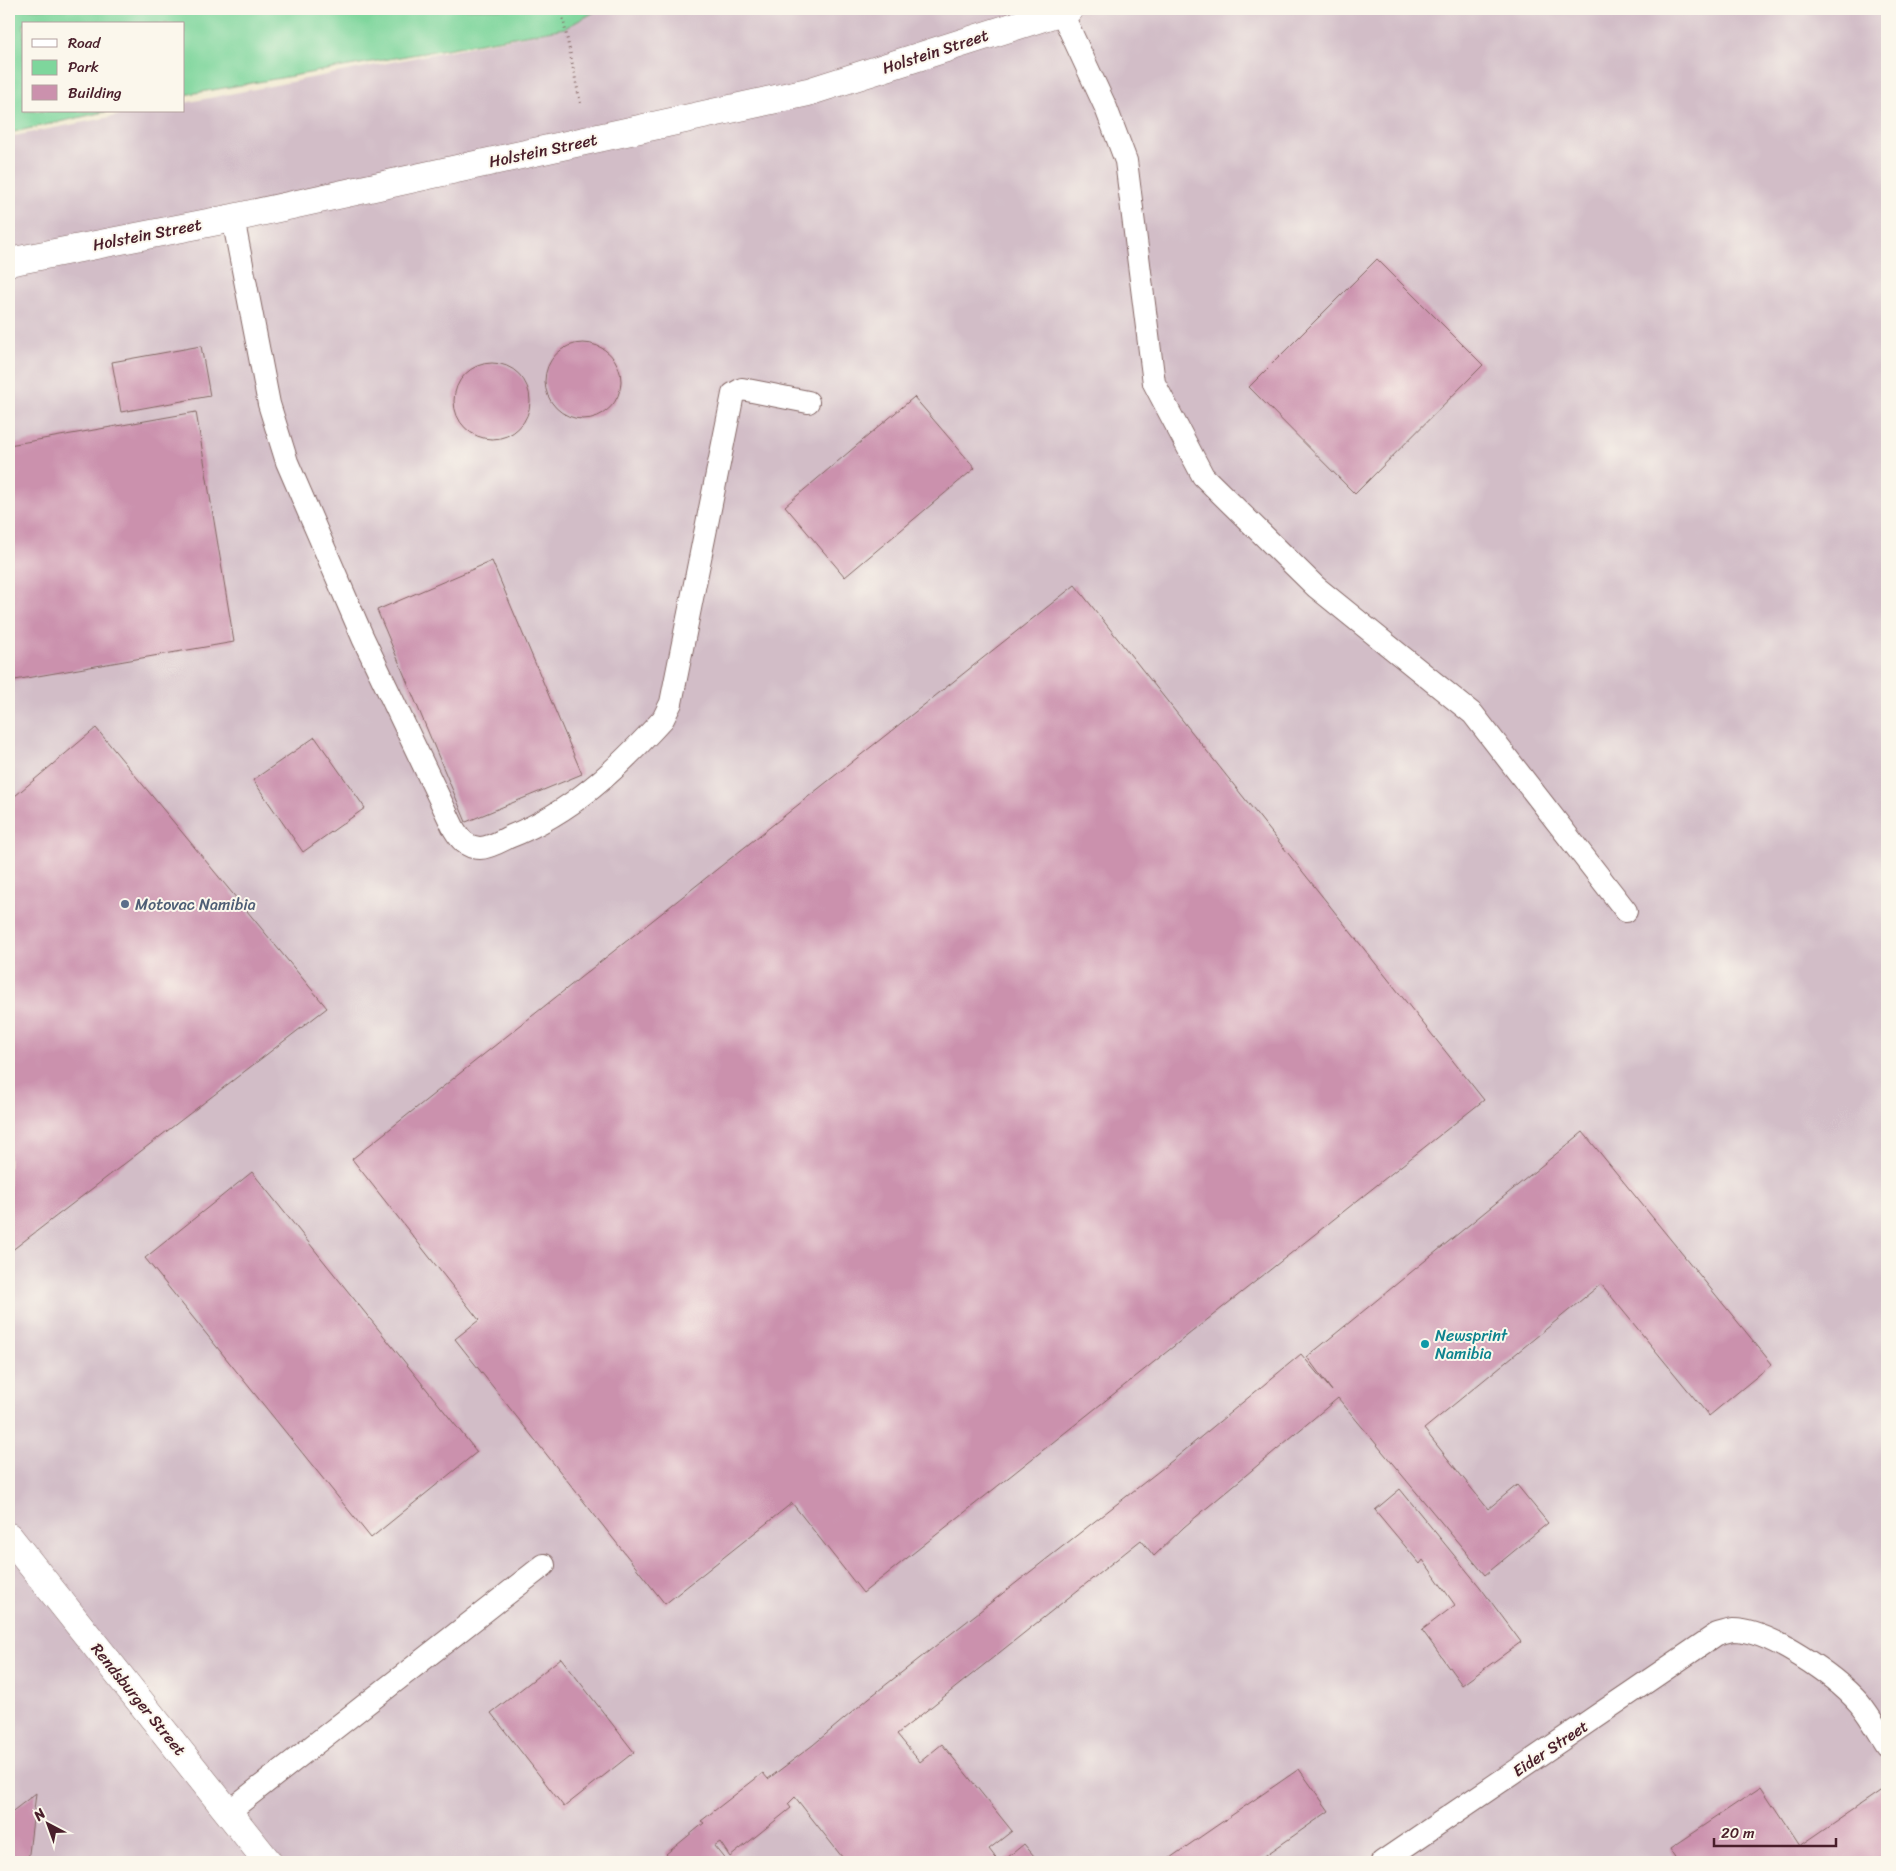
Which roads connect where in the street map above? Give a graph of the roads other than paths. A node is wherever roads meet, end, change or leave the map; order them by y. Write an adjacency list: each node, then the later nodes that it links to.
1 (1065, 10): 2 (street, Holstein Street); 5 (lane)
2 (233, 218): 3 (street, Holstein Street); 4 (lane)
3 (9, 262)
4 (808, 402)
5 (1626, 911)
6 (9, 1537): 9 (street, Rendsburger Street)
7 (544, 1565): 9 (lane)
8 (1887, 1745): 11 (lane, Eider Street)
9 (228, 1812): 10 (street, Rendsburger Street)
10 (268, 1862)
11 (1382, 1862)

